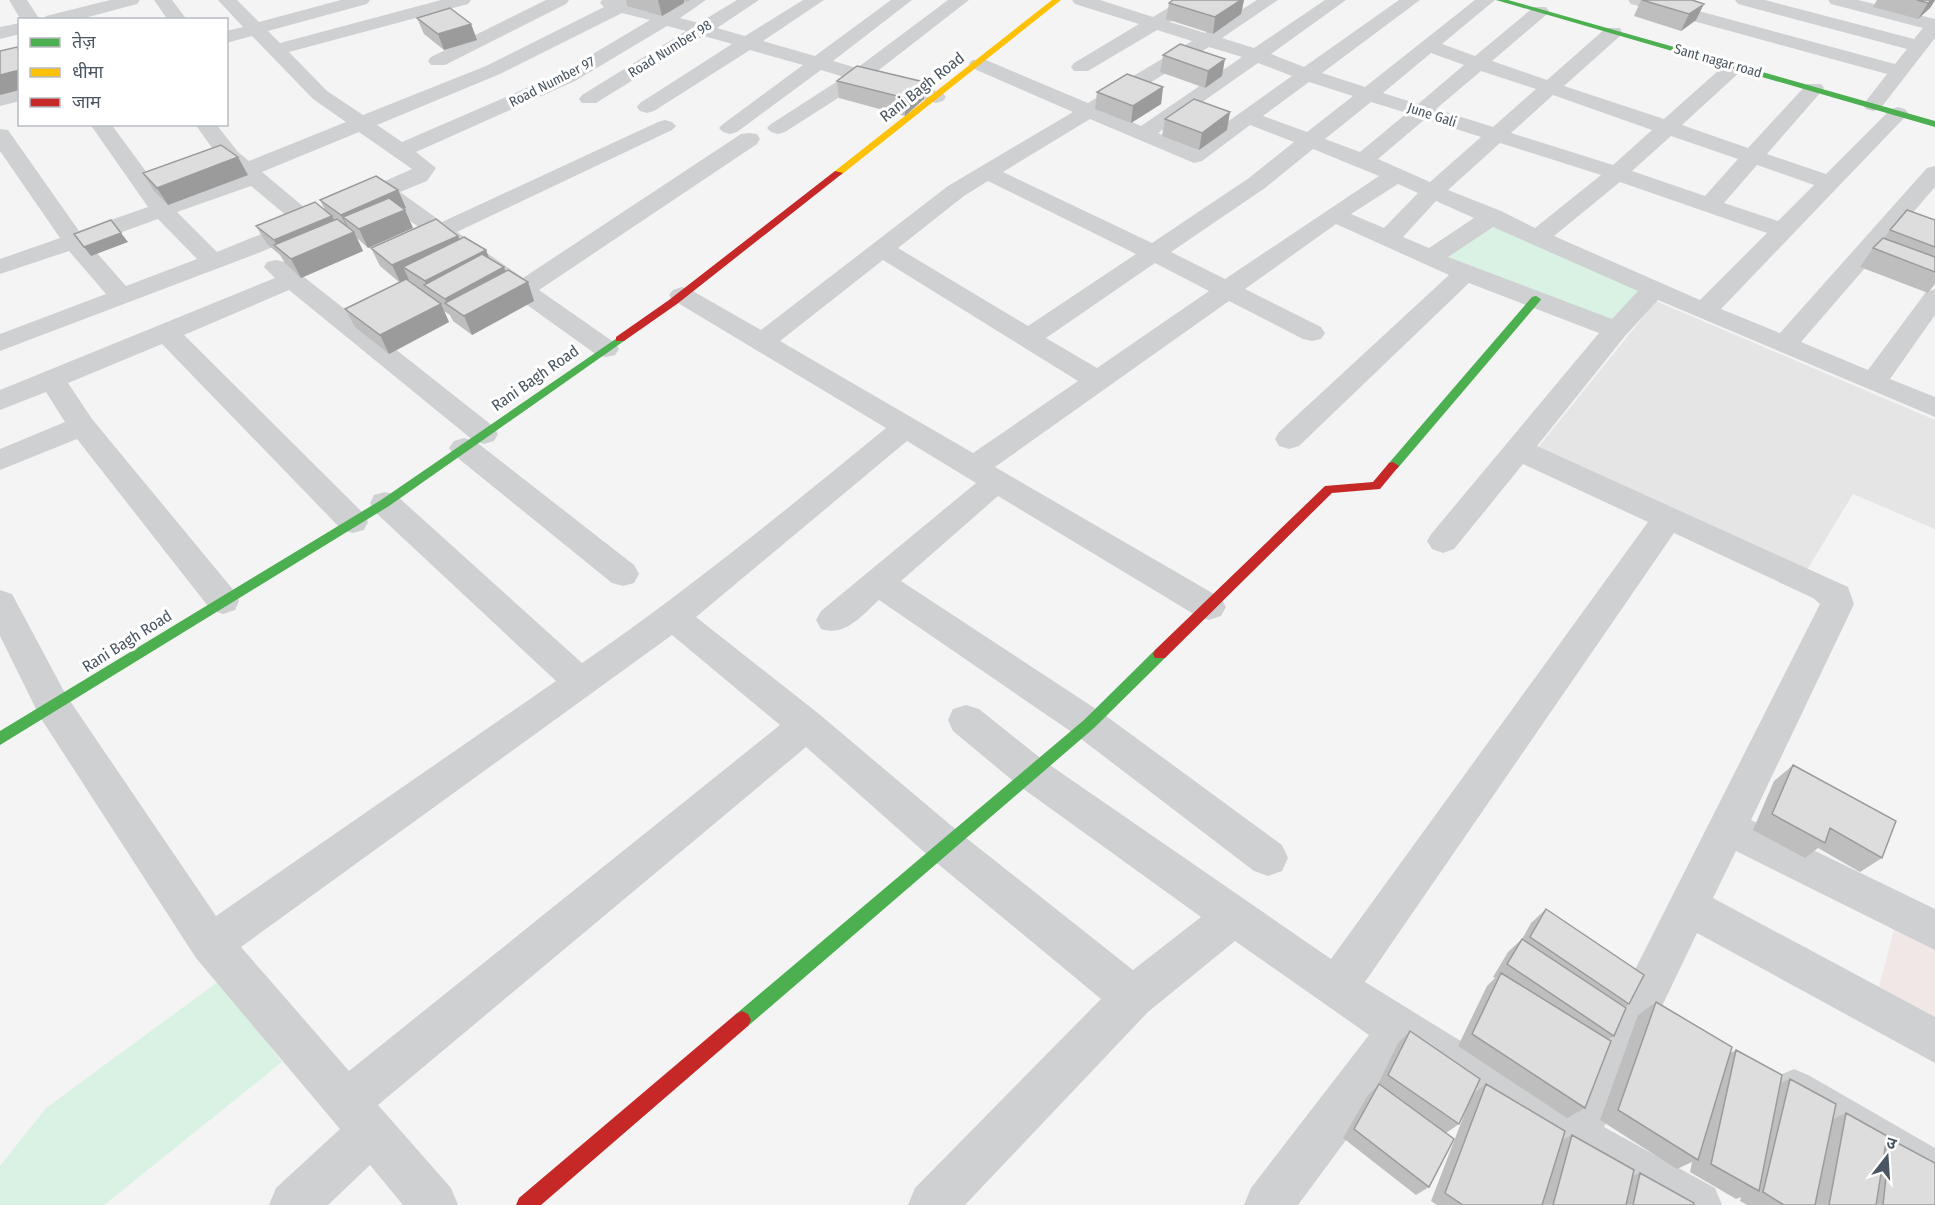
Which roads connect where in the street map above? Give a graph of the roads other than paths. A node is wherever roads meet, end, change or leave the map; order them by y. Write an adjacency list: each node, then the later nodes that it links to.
1 (18, 0): 30 (street)
2 (131, 0): 29 (street)
3 (163, 0): 32 (street)
4 (227, 0): 39 (street)
5 (361, 0): 26 (street)
6 (462, 0): 47 (street)
7 (560, 0): 49 (street)
8 (599, 0): 25 (street)
9 (697, 0): 33 (street, Road Number 97)
10 (750, 0): 38 (street, Road Number 98)
11 (815, 0): 44 (street)
12 (903, 0): 52 (street)
13 (960, 0): 56 (street)
14 (1057, 0): 53 (street, Rani Bagh Road)
15 (1081, 0): 34 (street, June Gali)
16 (1194, 0): 34 (street)
17 (1269, 0): 43 (street)
18 (1337, 0): 48 (street)
19 (1411, 0): 57 (street)
20 (1486, 0): 45 (street)
21 (1502, 0): 27 (street, Sant nagar road)
22 (1744, 0): 28 (street)
23 (1837, 0): 35 (street)
24 (1642, 1): 37 (street); 41 (street)
25 (627, 4): 33 (street); 72 (street)
26 (321, 5): 39 (street)
27 (1534, 6): 37 (street, Sant nagar road); 50 (street)
28 (1800, 6): 41 (street); 46 (street)
29 (101, 9): 31 (street)
30 (30, 18)
31 (62, 18)
32 (176, 18)
33 (667, 19): 38 (street); 83 (street, Road Number 97)
34 (1156, 22): 43 (street, June Gali); 54 (street)
35 (1935, 25): 46 (street)
36 (18, 28): 40 (street)
37 (1615, 28): 51 (street, Sant nagar road); 58 (street)
38 (703, 29): 44 (street); 63 (street, Road Number 98)
39 (255, 30): 42 (street); 47 (street)
40 (0, 33)
41 (1769, 36): 51 (street); 55 (street)
42 (228, 37)
43 (1207, 40): 48 (street, June Gali); 67 (street)
44 (748, 42): 52 (street); 66 (street)
45 (1428, 46): 50 (street); 61 (street)
46 (1918, 46): 55 (street)
47 (275, 50): 72 (street)
48 (1255, 55): 57 (street, June Gali); 79 (street)
49 (438, 61)
50 (1479, 63): 58 (street); 68 (street)
51 (1739, 63): 59 (street, Sant nagar road); 65 (street, Sant nagar road); 77 (street)
52 (818, 64): 56 (street); 112 (street)
53 (979, 64): 62 (street, Rani Bagh Road); 67 (street)
54 (1081, 67)
55 (1900, 71): 65 (street)
56 (860, 75): 62 (street); 78 (street)
57 (1306, 75): 61 (street, June Gali); 71 (street)
58 (1549, 88): 77 (street); 81 (street)
59 (1814, 88): 65 (street, Sant nagar road); 84 (street)
60 (18, 95): 64 (street)
61 (1367, 95): 68 (street, June Gali); 82 (street)
62 (936, 97): 115 (street, Rani Bagh Road)
63 (589, 99)
64 (0, 100)
65 (1876, 102): 69 (street, Sant nagar road); 70 (street, Sant nagar road)
66 (647, 106)
67 (1086, 111): 79 (street); 86 (street)
68 (1422, 111): 81 (street, June Gali); 85 (street)
69 (1898, 113): 73 (street, Sant nagar road); 91 (street)
70 (1935, 114)
71 (1247, 117): 79 (street); 82 (street)
72 (360, 124): 83 (street); 88 (street)
73 (1935, 124)
74 (101, 126): 95 (street)
75 (207, 126): 88 (street)
76 (665, 126): 99 (street)
77 (1668, 127): 84 (street); 87 (street)
78 (778, 128)
79 (1143, 134)
80 (0, 135): 103 (street)
81 (1495, 136): 87 (street, June Gali); 93 (street)
82 (1309, 141): 85 (street); 106 (street)
83 (400, 151): 92 (street)
84 (1753, 156): 91 (street); 94 (street)
85 (1363, 161): 89 (street)
86 (986, 172): 105 (street); 106 (street)
87 (1617, 173): 94 (street, June Gali); 101 (street)
88 (251, 174): 95 (street); 98 (street)
89 (1397, 175): 93 (street); 96 (street)
90 (1932, 181): 126 (street)
91 (1830, 183): 100 (street)
92 (383, 191): 98 (street); 99 (street)
93 (1433, 191): 97 (street); 102 (street)
94 (1709, 205): 100 (street, June Gali)
95 (163, 210): 103 (street); 108 (street)
96 (1334, 215): 102 (street); 114 (street)
97 (1493, 216): 101 (street); 107 (street)
98 (309, 223): 104 (street)
99 (441, 231): 112 (street)
100 (1783, 231): 119 (street)
101 (1539, 237): 113 (street)
102 (1387, 239): 107 (street)
103 (74, 242): 109 (street); 116 (street)
104 (252, 247): 108 (street); 111 (street)
105 (881, 248): 123 (street); 124 (street)
106 (1152, 252): 114 (street); 123 (street)
107 (1430, 258): 110 (street)
108 (213, 262): 116 (street)
109 (0, 267)
110 (1465, 273): 118 (street); 135 (street)
111 (292, 280): 121 (street); 136 (street)
112 (523, 289): 127 (street)
113 (1654, 289): 119 (street); 120 (street)
114 (1228, 290): 122 (street); 129 (street)
115 (682, 295): 124 (street); 127 (street, Rani Bagh Road)
116 (122, 297): 125 (street)
117 (1935, 297): 130 (street)
118 (1536, 299): 120 (street); 148 (street)
119 (1704, 311): 126 (street)
120 (1616, 330): 137 (street)
121 (167, 333): 128 (street); 142 (street)
122 (1312, 333)
123 (1028, 338): 129 (street)
124 (762, 342): 134 (street)
125 (0, 343)
126 (1784, 345): 130 (street)
127 (606, 349): 136 (street, Rani Bagh Road)
128 (52, 380): 131 (street); 133 (street)
129 (1098, 381): 139 (street)
130 (1873, 382): 132 (street)
131 (0, 401)
132 (1935, 408)
133 (82, 426): 138 (street); 146 (street)
134 (906, 427): 139 (street); 149 (street)
135 (1289, 439)
136 (474, 441): 140 (street, Rani Bagh Road); 144 (street)
137 (1519, 450): 141 (street); 143 (street)
138 (0, 460)
139 (986, 475): 145 (street); 148 (street)
140 (385, 502): 142 (street, Rani Bagh Road); 151 (street)
141 (1667, 519): 158 (street); 165 (street)
142 (353, 522): 146 (street, Rani Bagh Road)
143 (1443, 541)
144 (623, 574)
145 (878, 582): 150 (street); 154 (street)
146 (224, 601): 152 (street, Rani Bagh Road)
147 (0, 603): 152 (street)
148 (1209, 607): 154 (street)
149 (673, 617): 151 (street); 155 (street)
150 (833, 620)
151 (580, 682): 164 (street)
152 (53, 706): 156 (street, Rani Bagh Road); 164 (street)
153 (966, 720): 157 (street)
154 (1089, 724): 157 (street); 160 (street)
155 (806, 725): 159 (street); 170 (street)
156 (0, 739)
157 (1031, 773): 159 (street); 162 (street)
158 (1728, 828): 161 (street); 163 (street)
159 (946, 846): 166 (street); 176 (street)
160 (1268, 858)
161 (1689, 907): 168 (street); 171 (street)
162 (1235, 916): 165 (street); 166 (street)
163 (1935, 930)
164 (211, 944): 170 (street)
165 (1336, 988): 167 (street)
166 (1133, 997): 177 (street)
167 (1400, 1030): 171 (street); 178 (street)
168 (1935, 1041)
169 (1763, 1074): 172 (street)
170 (359, 1117): 174 (street); 175 (street)
171 (1575, 1137): 173 (street)
172 (1935, 1174)
173 (1686, 1202)
174 (293, 1205)
175 (434, 1205)
176 (526, 1205)
177 (932, 1205)
178 (1268, 1205)

